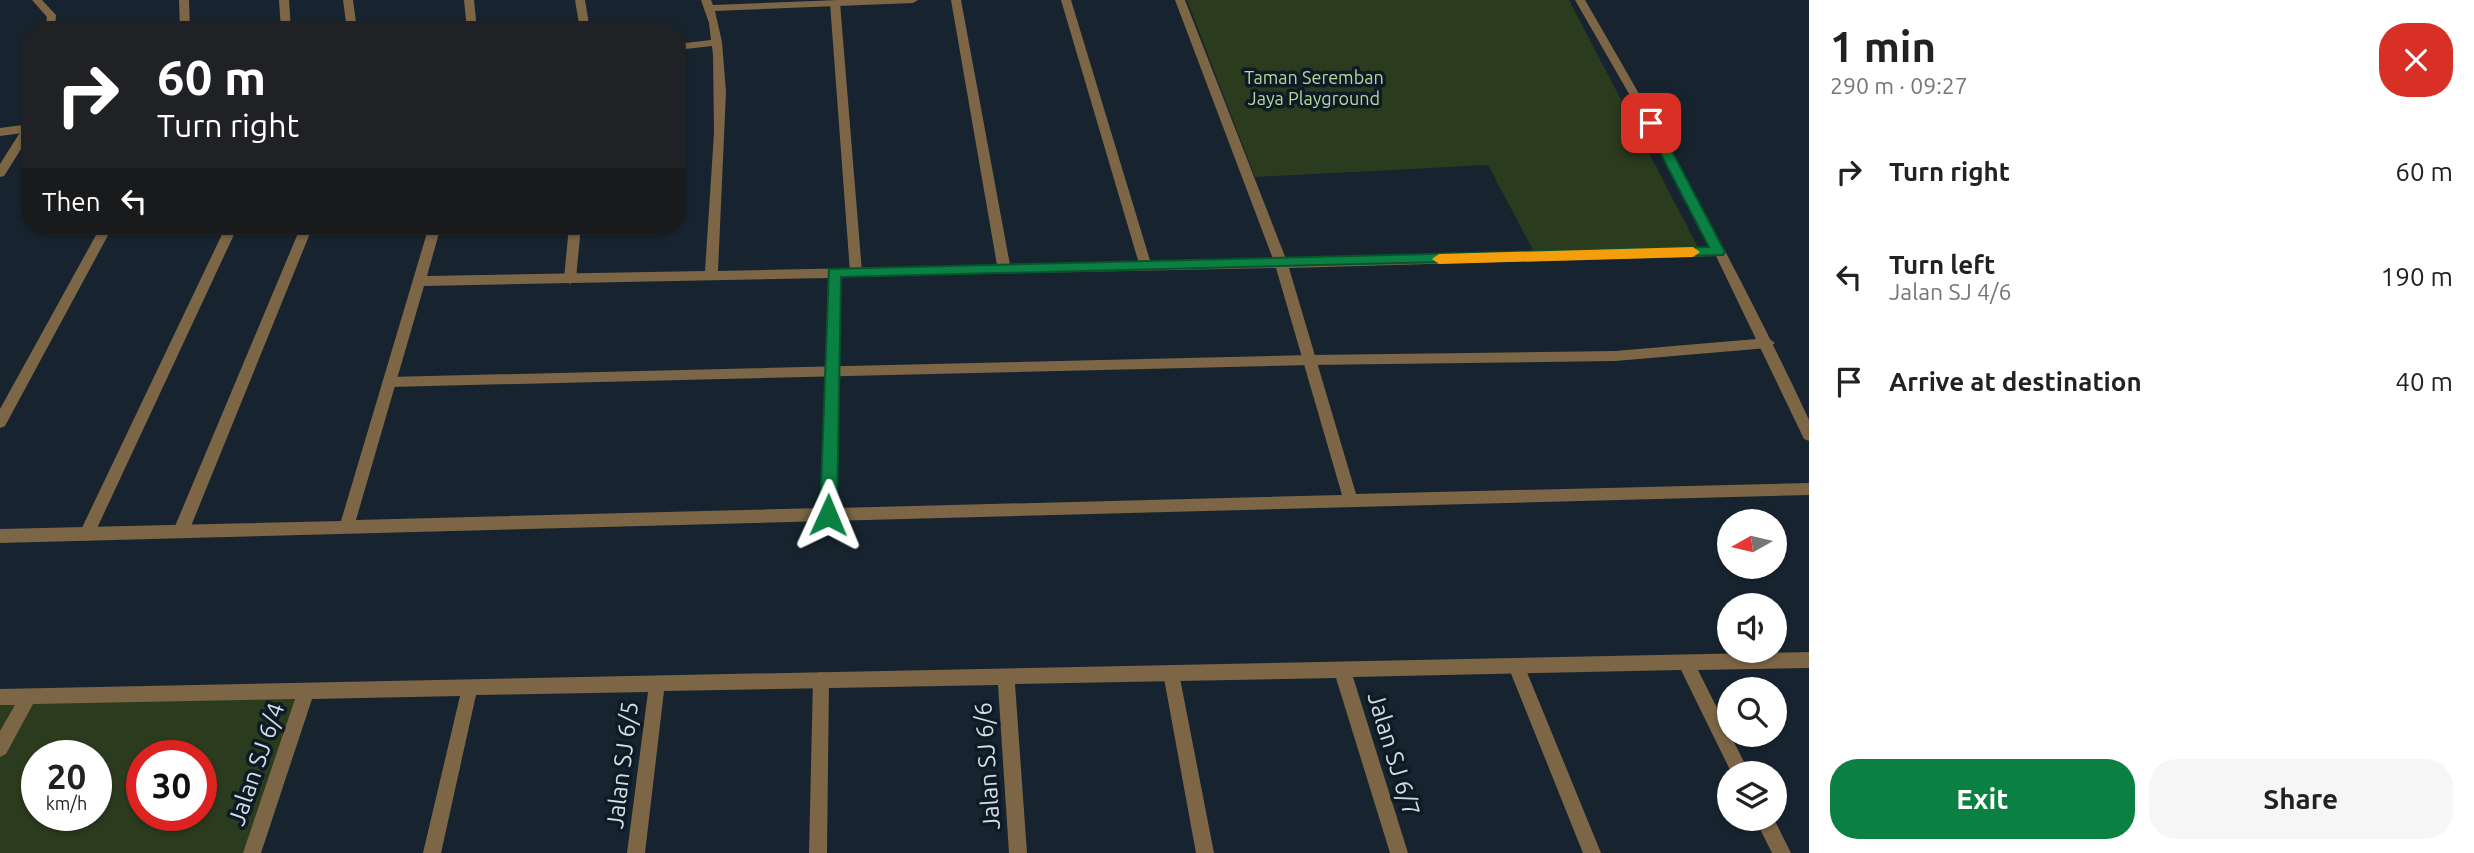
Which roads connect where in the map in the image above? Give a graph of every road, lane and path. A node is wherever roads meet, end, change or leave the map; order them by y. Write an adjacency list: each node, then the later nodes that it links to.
1 (37, 0): 14 (street)
2 (184, 0): 15 (street)
3 (284, 0): 16 (street)
4 (348, 0): 17 (street)
5 (469, 0): 18 (street)
6 (580, 0): 19 (street)
7 (913, 0): 12 (street)
8 (956, 0): 34 (street)
9 (1066, 0): 33 (street)
10 (1180, 0): 32 (street)
11 (1580, 0): 31 (street)
12 (835, 3): 13 (street); 36 (street)
13 (708, 4): 20 (street)
14 (51, 21)
15 (185, 21)
16 (285, 21)
17 (351, 21)
18 (471, 21)
19 (584, 21)
20 (717, 42): 21 (street); 37 (street)
21 (686, 46)
22 (21, 129): 23 (street)
23 (0, 132)
24 (21, 142): 25 (street)
25 (0, 173)
26 (102, 235): 44 (street)
27 (228, 235): 51 (street)
28 (303, 235): 50 (street)
29 (432, 235): 39 (street)
30 (574, 235): 38 (street)
31 (1718, 252): 32 (street); 40 (street)
32 (1281, 263): 33 (street); 41 (street)
33 (1146, 267): 34 (street)
34 (1004, 268): 36 (street)
35 (834, 272): 36 (street); 37 (street); 42 (street)
36 (856, 272)
37 (711, 275): 38 (street)
38 (570, 279): 39 (street)
39 (419, 281): 43 (street)
40 (1768, 343): 41 (street); 45 (street)
41 (1310, 360): 42 (street); 47 (street)
42 (831, 371): 43 (street); 48 (street)
43 (389, 382): 49 (street)
44 (0, 422)
45 (1809, 435)
46 (1809, 489): 47 (street)
47 (1351, 502): 48 (street)
48 (828, 515): 49 (street)
49 (348, 527): 50 (street)
50 (181, 531): 51 (street)
51 (87, 534): 52 (street)
52 (0, 536)
53 (1809, 660): 54 (street)
54 (1685, 662): 55 (street); 66 (street)
55 (1516, 666): 56 (street); 75 (street)
56 (1342, 669): 57 (street); 74 (street, Jalan SJ 6/7)
57 (1171, 673): 58 (street); 73 (street)
58 (1006, 676): 59 (street); 72 (street, Jalan SJ 6/6)
59 (821, 680): 60 (street); 71 (street)
60 (657, 683): 61 (street); 70 (street, Jalan SJ 6/5)
61 (470, 687): 62 (street); 69 (street)
62 (306, 691): 63 (street); 68 (street, Jalan SJ 6/4)
63 (29, 696): 64 (street); 65 (street)
64 (0, 697)
65 (0, 748)
66 (1734, 761)
67 (1770, 831): 76 (street)
68 (252, 853)
69 (432, 853)
70 (636, 853)
71 (818, 853)
72 (1018, 853)
73 (1205, 853)
74 (1399, 853)
75 (1592, 853)
76 (1782, 853)

